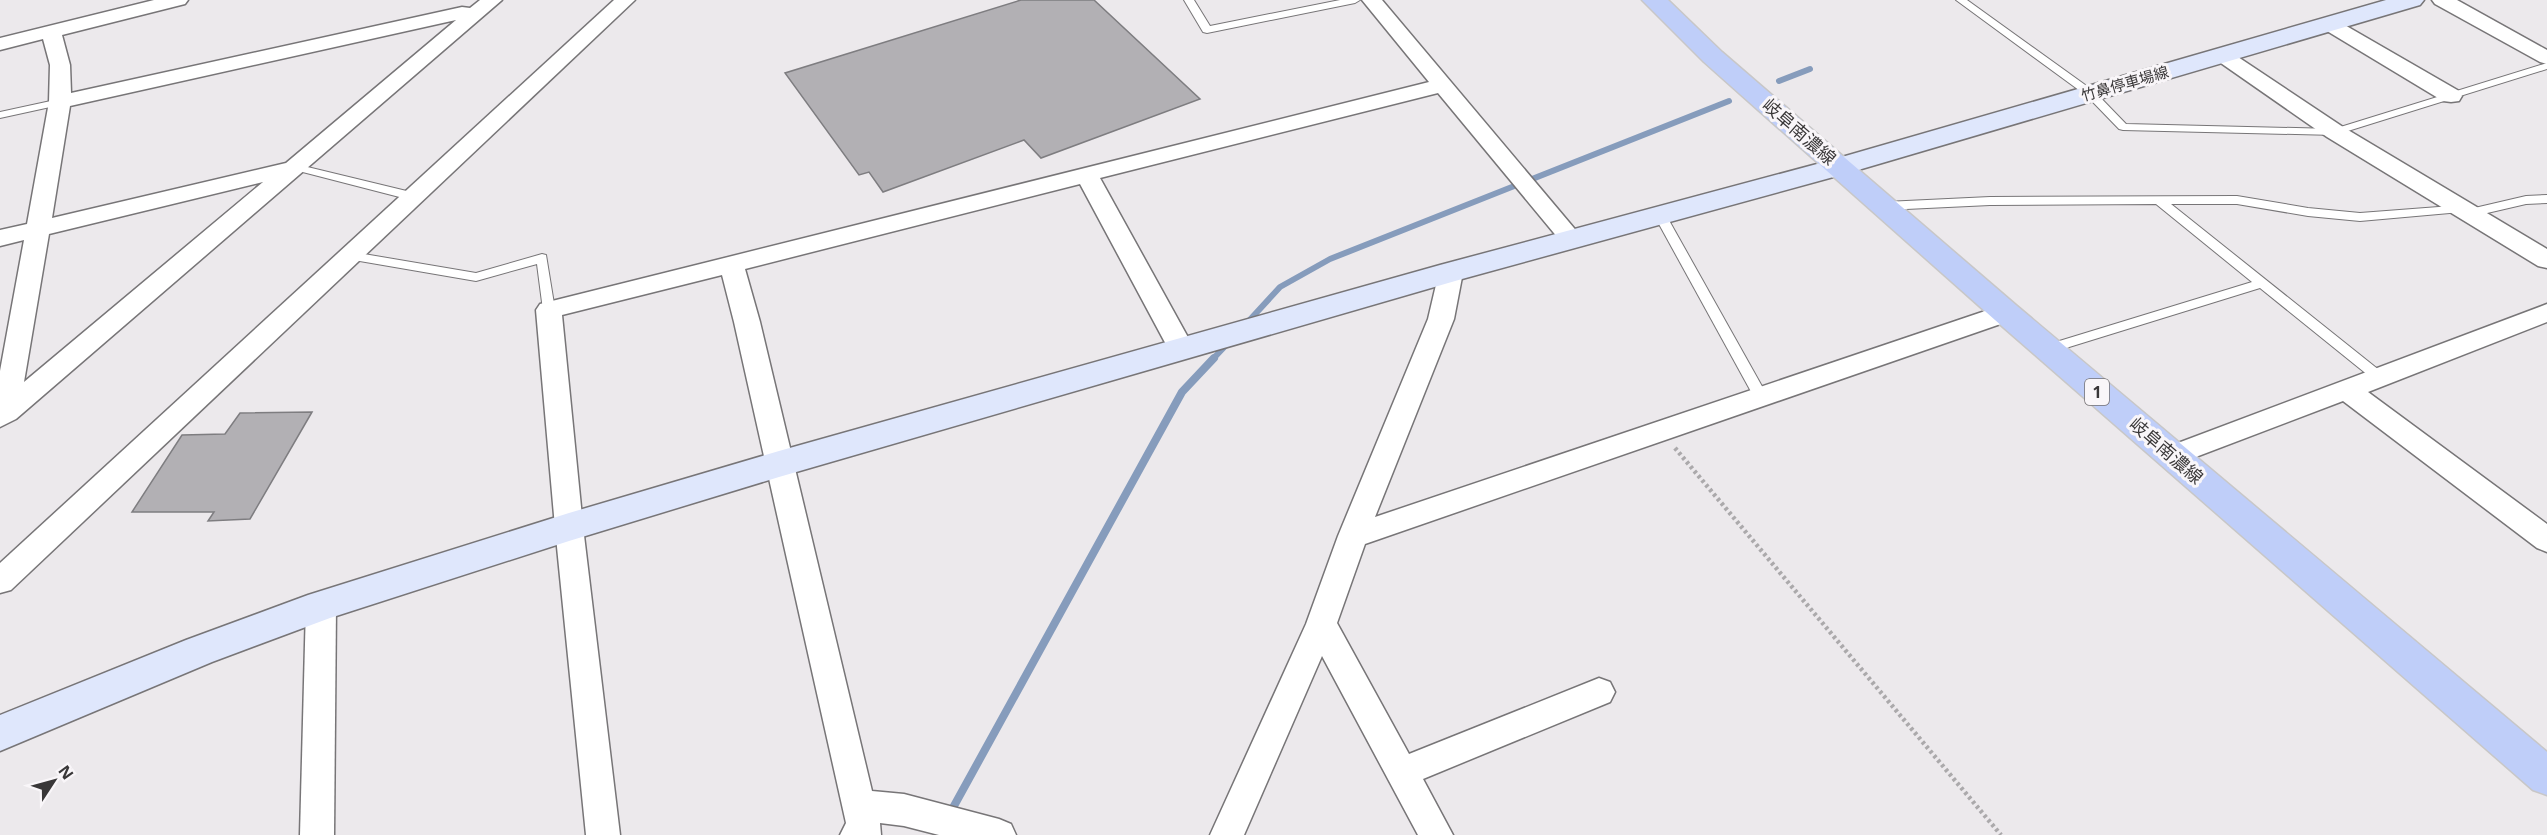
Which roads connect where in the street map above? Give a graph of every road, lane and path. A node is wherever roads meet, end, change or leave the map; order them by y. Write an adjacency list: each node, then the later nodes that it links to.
1 (178, 0): 13 (street)
2 (492, 0): 11 (street)
3 (625, 0): 27 (street)
4 (1189, 0): 5 (lane)
5 (1355, 0)
6 (1372, 0): 18 (street)
7 (1654, 0): 25 (main road, 岐阜南濃線 / 1)
8 (1961, 0): 19 (lane)
9 (2412, 0): 12 (street, 竹鼻停車場線)
10 (2442, 0): 16 (street)
11 (465, 9): 21 (street); 24 (street)
12 (2329, 24): 15 (street, 竹鼻停車場線); 20 (street)
13 (51, 31): 14 (street); 21 (street)
14 (0, 44)
15 (2222, 55): 19 (street, 竹鼻停車場線); 23 (street)
16 (2547, 58)
17 (2547, 66): 20 (lane)
18 (1443, 85): 26 (street); 35 (street)
19 (2091, 94): 23 (lane); 25 (street, 竹鼻停車場線)
20 (2451, 96): 23 (lane)
21 (60, 102): 22 (lane); 33 (street)
22 (0, 115)
23 (2335, 132): 31 (street)
24 (295, 167): 27 (lane); 33 (street); 49 (street)
25 (1838, 167): 30 (main road, 岐阜南濃線 / 1); 32 (street, 竹鼻停車場線)
26 (1086, 175): 38 (street); 44 (street)
27 (415, 197): 36 (street)
28 (2547, 199): 31 (lane)
29 (2161, 202): 30 (lane); 31 (lane); 40 (lane)
30 (1885, 206): 42 (main road, 岐阜南濃線 / 1)
31 (2466, 211): 37 (street)
32 (1660, 215): 35 (street, 竹鼻停車場線); 48 (lane)
33 (36, 230): 34 (street); 49 (street)
34 (0, 238)
35 (1571, 239): 39 (street, 竹鼻停車場線)
36 (352, 256): 41 (lane); 56 (street)
37 (2547, 260)
38 (731, 264): 41 (street); 52 (street)
39 (1451, 272): 44 (street, 竹鼻停車場線); 54 (street)
40 (2262, 283): 45 (lane); 46 (lane)
41 (549, 310): 53 (street)
42 (2006, 313): 45 (main road, 岐阜南濃線 / 1); 48 (street)
43 (2547, 313): 46 (street)
44 (1184, 349): 52 (street, 竹鼻停車場線)
45 (2048, 349): 51 (main road, 岐阜南濃線 / 1)
46 (2379, 377): 47 (street)
47 (2347, 390): 51 (street); 55 (street)
48 (1761, 397): 50 (street)
49 (3, 415)
50 (1661, 431): 54 (street); 69 (path)
51 (2172, 456): 62 (main road, 岐阜南濃線 / 1)
52 (779, 464): 53 (street, 竹鼻停車場線); 63 (street)
53 (569, 527): 57 (street, 竹鼻停車場線); 65 (street)
54 (1353, 536): 58 (street)
55 (2547, 540)
56 (7, 566)
57 (321, 606): 60 (street, 竹鼻停車場線); 64 (street)
58 (1321, 624): 61 (street); 67 (street)
59 (1599, 692): 61 (street)
60 (0, 733)
61 (1401, 772): 68 (street)
62 (2547, 777)
63 (858, 820): 66 (street)
64 (317, 835)
65 (603, 835)
66 (999, 835)
67 (1227, 835)
68 (1436, 835)
69 (2001, 835)

